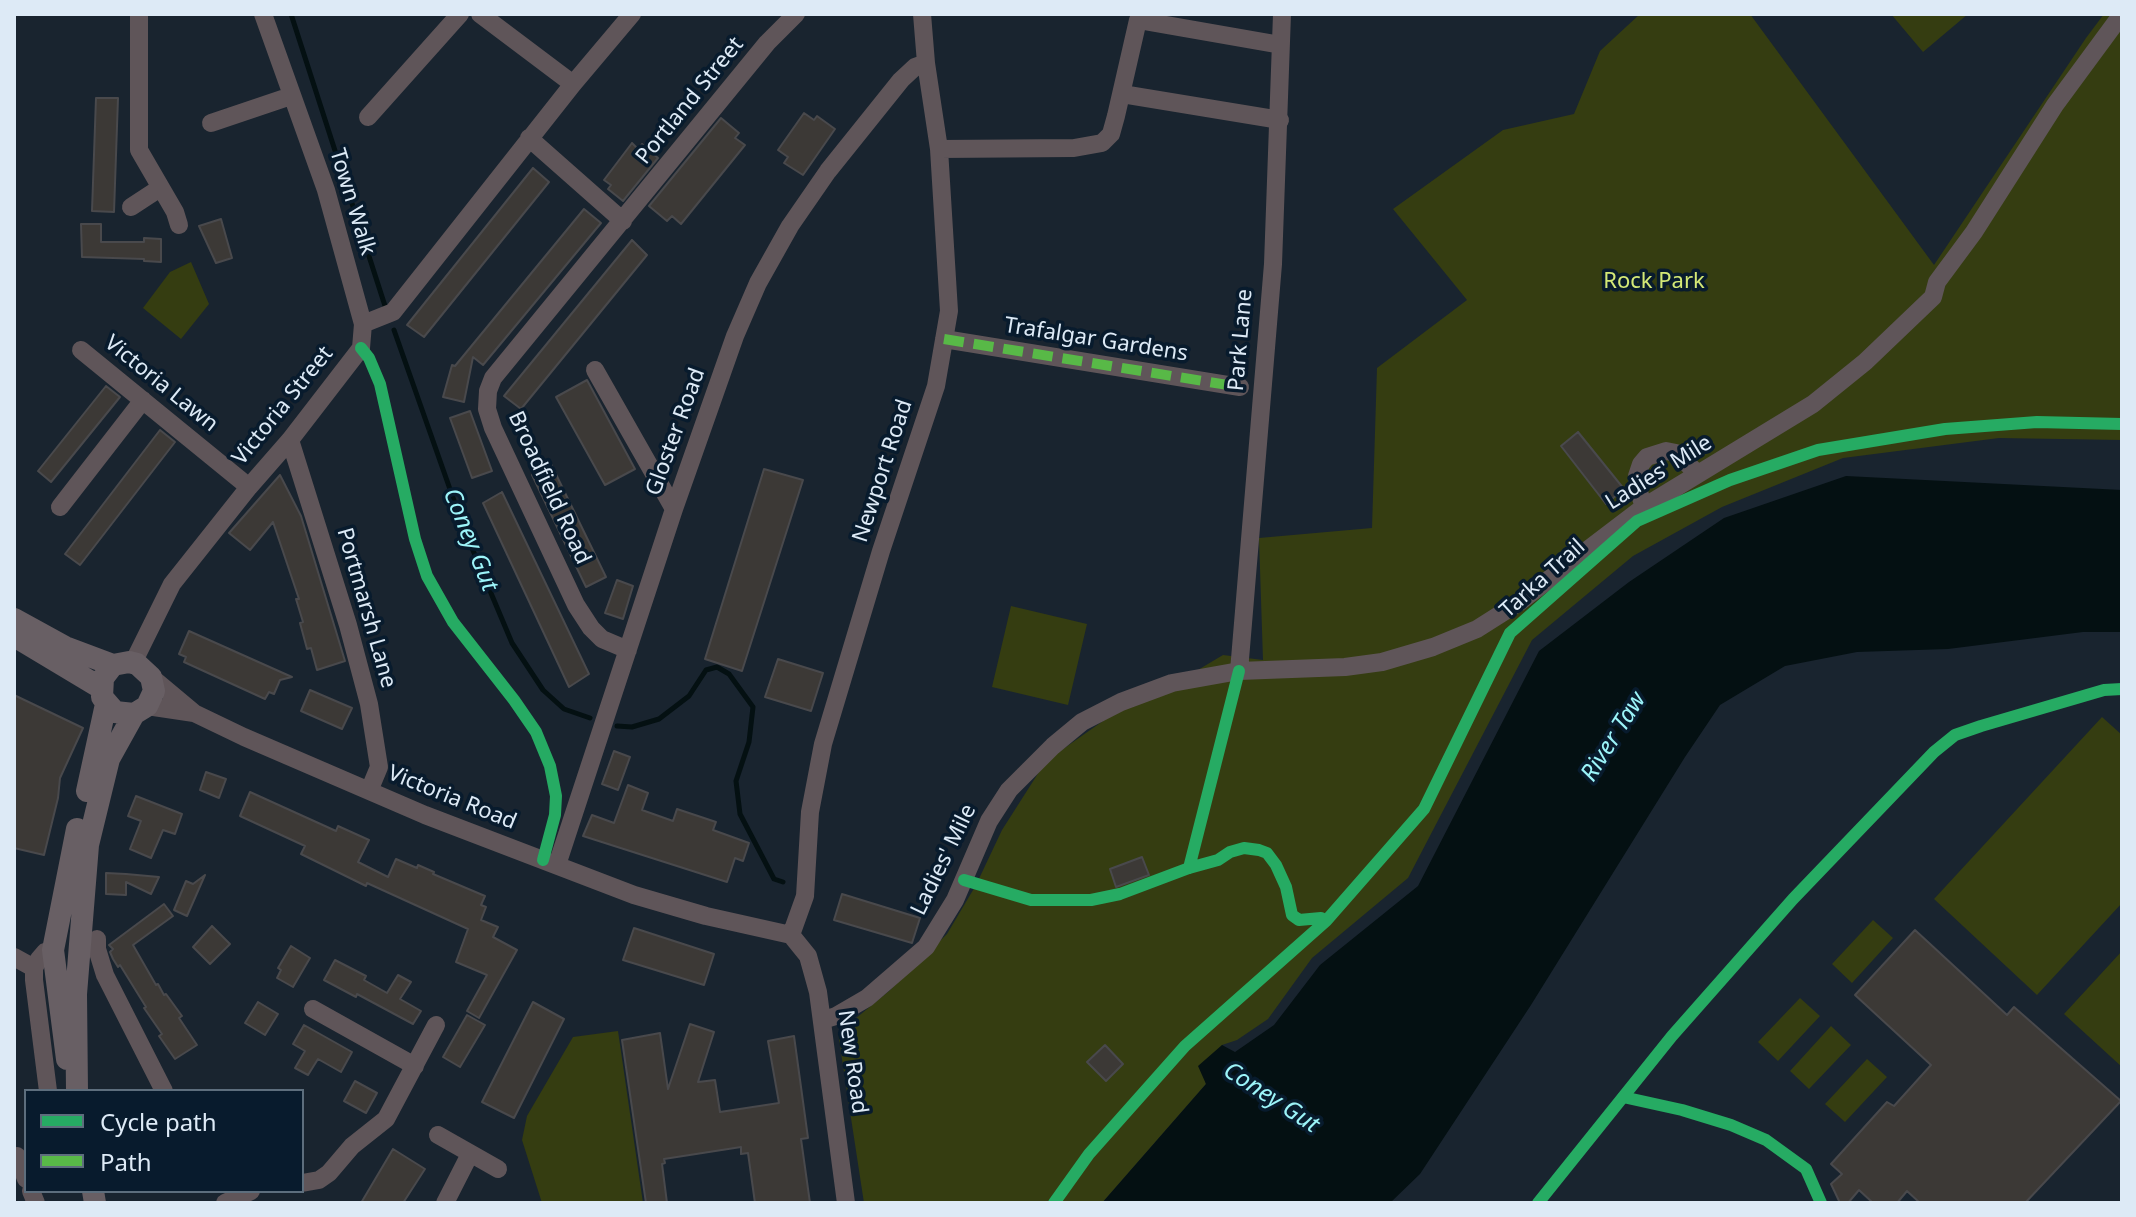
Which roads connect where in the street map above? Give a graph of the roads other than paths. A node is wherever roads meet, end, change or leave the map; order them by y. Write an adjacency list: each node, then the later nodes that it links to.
1 (139, 14): 20 (street)
2 (263, 14): 14 (street, Town Walk)
3 (460, 14): 15 (street)
4 (480, 14): 12 (street)
5 (632, 14): 12 (street)
6 (796, 14): 22 (street, Portland Street)
7 (922, 14): 11 (street, Newport Road)
8 (1282, 14): 10 (street, Park Lane)
9 (2122, 14): 31 (street, Ladies' Mile)
10 (1281, 45): 13 (street); 16 (street, Park Lane)
11 (926, 63): 19 (street, Newport Road); 35 (street, Gloster Road)
12 (573, 84): 18 (street)
13 (1122, 94): 16 (street); 19 (street)
14 (291, 96): 17 (street); 24 (street, Town Walk)
15 (368, 117)
16 (1280, 120): 40 (street, Park Lane)
17 (211, 123)
18 (529, 138): 22 (street); 24 (street)
19 (939, 149): 25 (street, Newport Road)
20 (160, 188): 21 (street); 23 (street)
21 (131, 207)
22 (623, 221): 38 (street, Broadfield Road)
23 (179, 225)
24 (363, 324): 30 (street, Victoria Street)
25 (944, 339): 28 (street, Trafalgar Gardens); 46 (street, Newport Road)
26 (81, 350): 29 (street, Victoria Lawn)
27 (595, 370): 35 (street)
28 (1240, 387)
29 (143, 400): 32 (street, Victoria Lawn); 33 (street)
30 (290, 440): 32 (street, Victoria Street); 44 (street, Portmarsh Lane)
31 (1698, 474): 34 (street, Ladies' Mile); 34 (street)
32 (249, 487): 39 (street, Victoria Street)
33 (60, 507)
34 (1644, 507): 40 (street, Ladies' Mile)
35 (674, 509): 38 (street, Gloster Road)
36 (14, 619): 39 (main road)
37 (14, 635): 41 (main road)
38 (628, 650): 45 (street, Gloster Road)
39 (132, 668): 41 (main road); 42 (main road); 43 (street, Victoria Road)
40 (1239, 671): 52 (street, Ladies' Mile)
41 (104, 696): 42 (main road); 48 (main road)
42 (141, 710): 43 (street, Victoria Road); 57 (main road)
43 (194, 713): 44 (street, Victoria Road)
44 (369, 791): 45 (street, Victoria Road)
45 (557, 865): 46 (street, Victoria Road)
46 (791, 935): 52 (street, New Road)
47 (97, 939): 58 (street)
48 (53, 950): 50 (street); 56 (main road)
49 (14, 957): 50 (street)
50 (34, 968): 55 (street)
51 (313, 1009): 54 (street)
52 (823, 1020): 66 (street, New Road)
53 (436, 1025): 54 (street)
54 (415, 1066): 62 (street)
55 (48, 1089)
56 (76, 1089)
57 (77, 1089)
58 (163, 1089)
59 (438, 1135): 60 (street)
60 (470, 1154): 61 (street); 65 (street)
61 (498, 1169)
62 (304, 1183)
63 (247, 1193): 64 (street)
64 (225, 1203)
65 (445, 1203)
66 (846, 1203)

